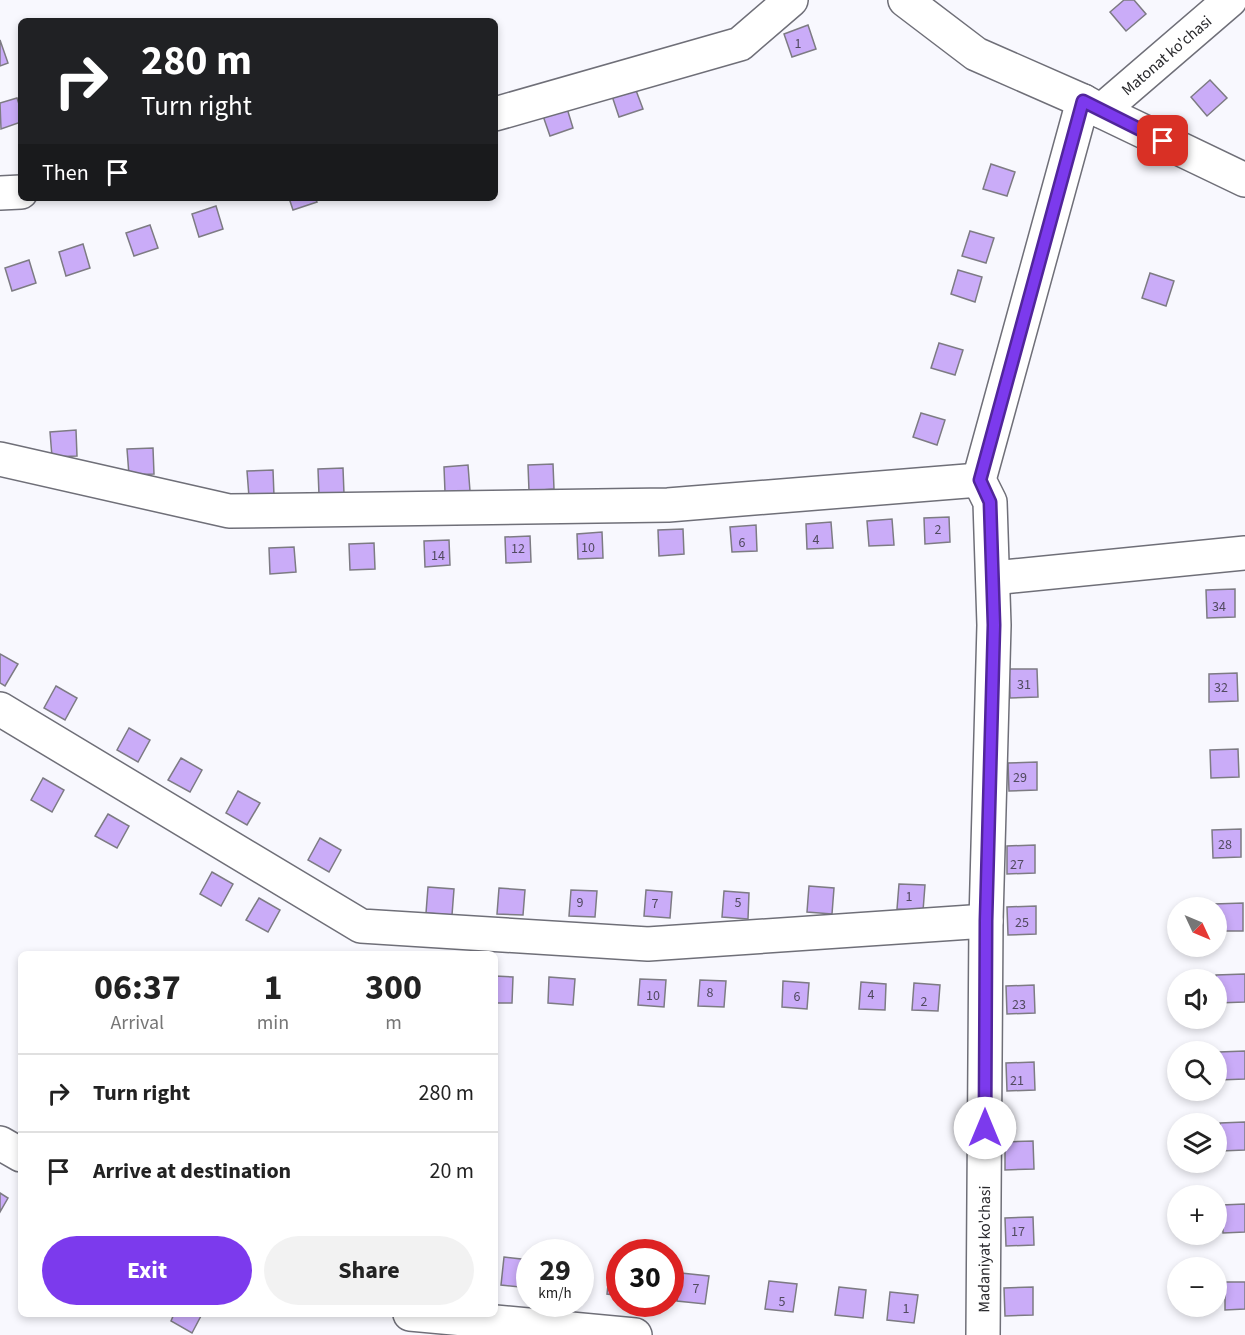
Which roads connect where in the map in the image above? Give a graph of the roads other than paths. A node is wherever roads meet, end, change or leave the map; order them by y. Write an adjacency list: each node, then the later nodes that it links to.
1 (791, 0): 5 (street)
2 (905, 0): 4 (street)
3 (1230, 0): 4 (street, Matonat ko'chasi)
4 (1092, 106): 6 (street); 10 (street)
5 (498, 113)
6 (1245, 180)
7 (18, 192): 8 (street)
8 (0, 193)
9 (0, 459): 10 (street)
10 (980, 480): 12 (street, Madaniyat ko'chasi)
11 (1245, 552): 12 (street)
12 (993, 578): 14 (street, Madaniyat ko'chasi)
13 (0, 709): 14 (street)
14 (986, 921): 19 (street, Madaniyat ko'chasi)
15 (0, 1143): 16 (street)
16 (18, 1153)
17 (442, 1317): 18 (street)
18 (635, 1335)
19 (984, 1335)

